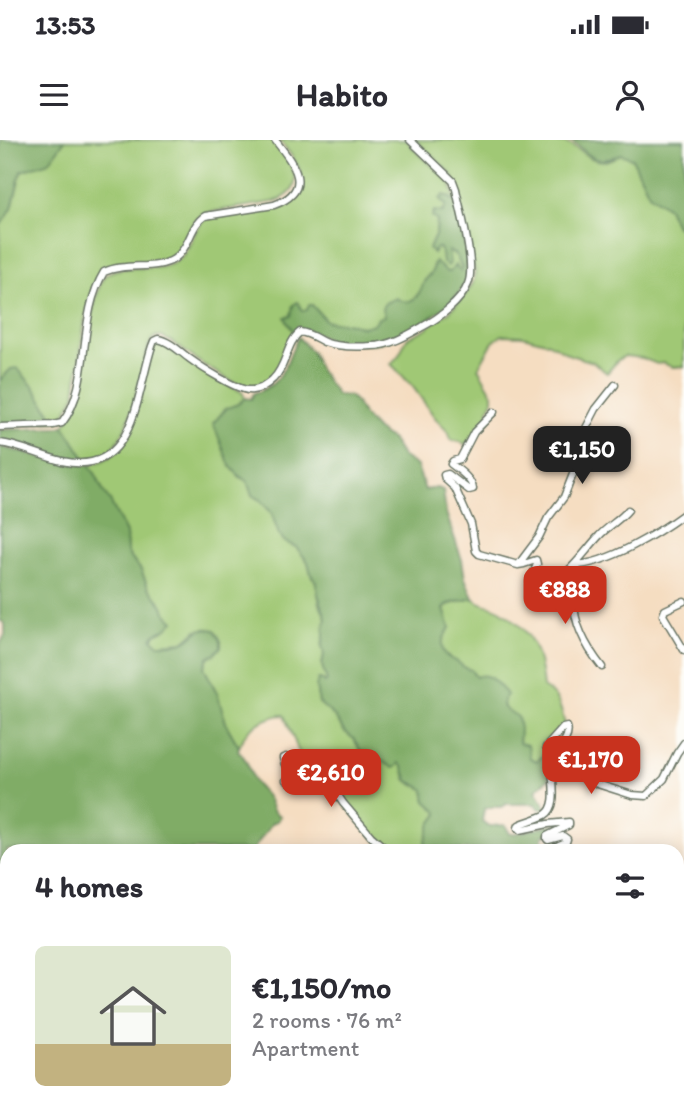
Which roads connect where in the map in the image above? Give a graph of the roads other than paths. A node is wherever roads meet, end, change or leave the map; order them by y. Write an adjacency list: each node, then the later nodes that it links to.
1 (275, 140): 5 (street)
2 (410, 140): 6 (street)
3 (615, 385): 9 (street)
4 (494, 412): 9 (street)
5 (0, 427)
6 (0, 443)
7 (628, 510): 10 (street)
8 (684, 514): 10 (street)
9 (518, 565): 10 (street)
10 (575, 565): 13 (street)
11 (684, 601): 12 (street)
12 (684, 650)
13 (602, 667)
14 (684, 743): 16 (street)
15 (546, 747): 16 (street)
16 (555, 752): 19 (street)
17 (286, 780): 18 (street)
18 (380, 844)
19 (561, 844)

